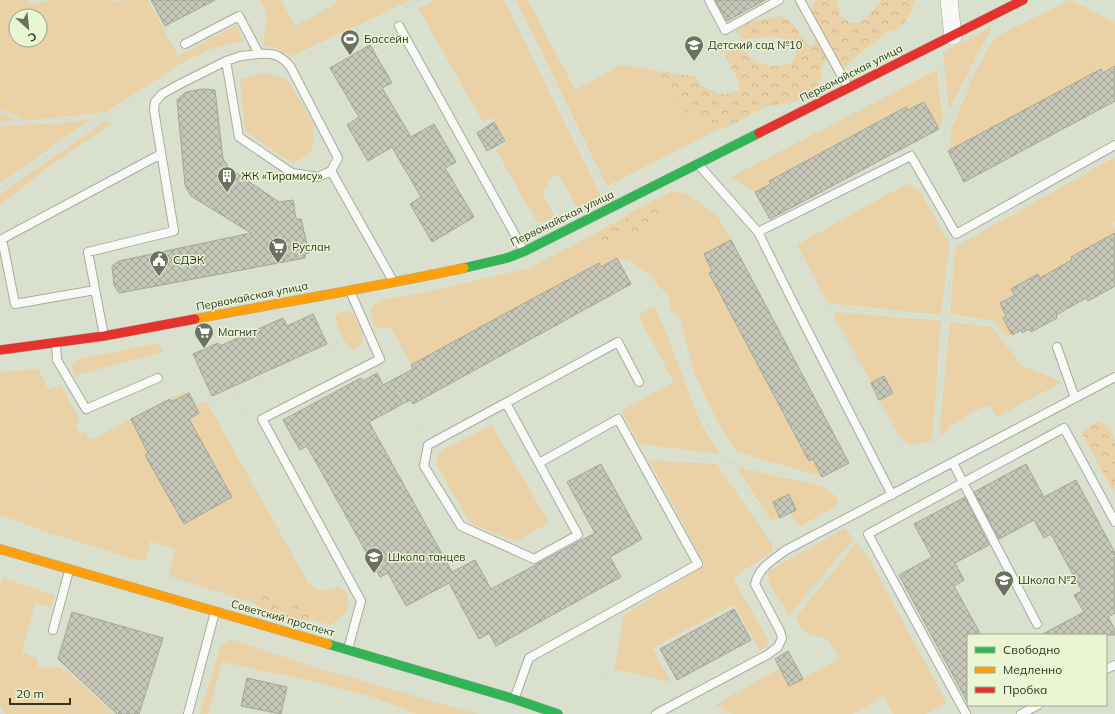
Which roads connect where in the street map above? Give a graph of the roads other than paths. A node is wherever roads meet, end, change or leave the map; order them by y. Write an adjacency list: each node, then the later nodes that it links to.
1 (709, 0): 2 (lane)
2 (779, 0)
3 (800, 0): 11 (lane)
4 (949, 0): 7 (street)
5 (1023, 0): 7 (street, Первомайская улица)
6 (399, 26): 17 (lane)
7 (946, 39): 11 (street, Первомайская улица)
8 (185, 44): 9 (lane)
9 (259, 54): 10 (lane); 15 (lane)
10 (226, 61): 13 (lane); 15 (lane)
11 (848, 88): 14 (street, Первомайская улица)
12 (1115, 145): 16 (lane)
13 (161, 154): 19 (lane); 19 (lane)
14 (698, 164): 16 (lane); 17 (street, Первомайская улица)
15 (331, 171): 18 (lane)
16 (758, 232): 33 (lane)
17 (524, 251): 18 (street, Первомайская улица)
18 (394, 283): 20 (street, Первомайская улица)
19 (95, 290): 21 (lane)
20 (349, 290): 21 (street, Первомайская улица); 40 (lane)
21 (104, 336): 22 (street, Первомайская улица)
22 (56, 343): 24 (street, Первомайская улица); 25 (lane)
23 (1057, 347): 28 (lane)
24 (0, 350)
25 (158, 378)
26 (1115, 378): 28 (lane)
27 (639, 382): 29 (lane)
28 (1075, 398): 30 (lane)
29 (506, 403): 31 (lane); 31 (lane)
30 (953, 463): 32 (lane); 33 (lane)
31 (539, 464): 41 (lane)
32 (963, 482): 34 (lane); 38 (lane); 46 (lane)
33 (892, 495): 45 (lane)
34 (1115, 522)
35 (0, 548): 36 (street, Советский проспект)
36 (69, 569): 37 (street, Советский проспект); 39 (lane)
37 (216, 611): 40 (street, Советский проспект); 43 (lane)
38 (1037, 624)
39 (53, 630)
40 (348, 650): 41 (street, Советский проспект)
41 (514, 699): 44 (street, Советский проспект)
42 (1036, 706): 47 (lane)
43 (188, 714)
44 (558, 714)
45 (656, 714)
46 (965, 714)
47 (1021, 714)

